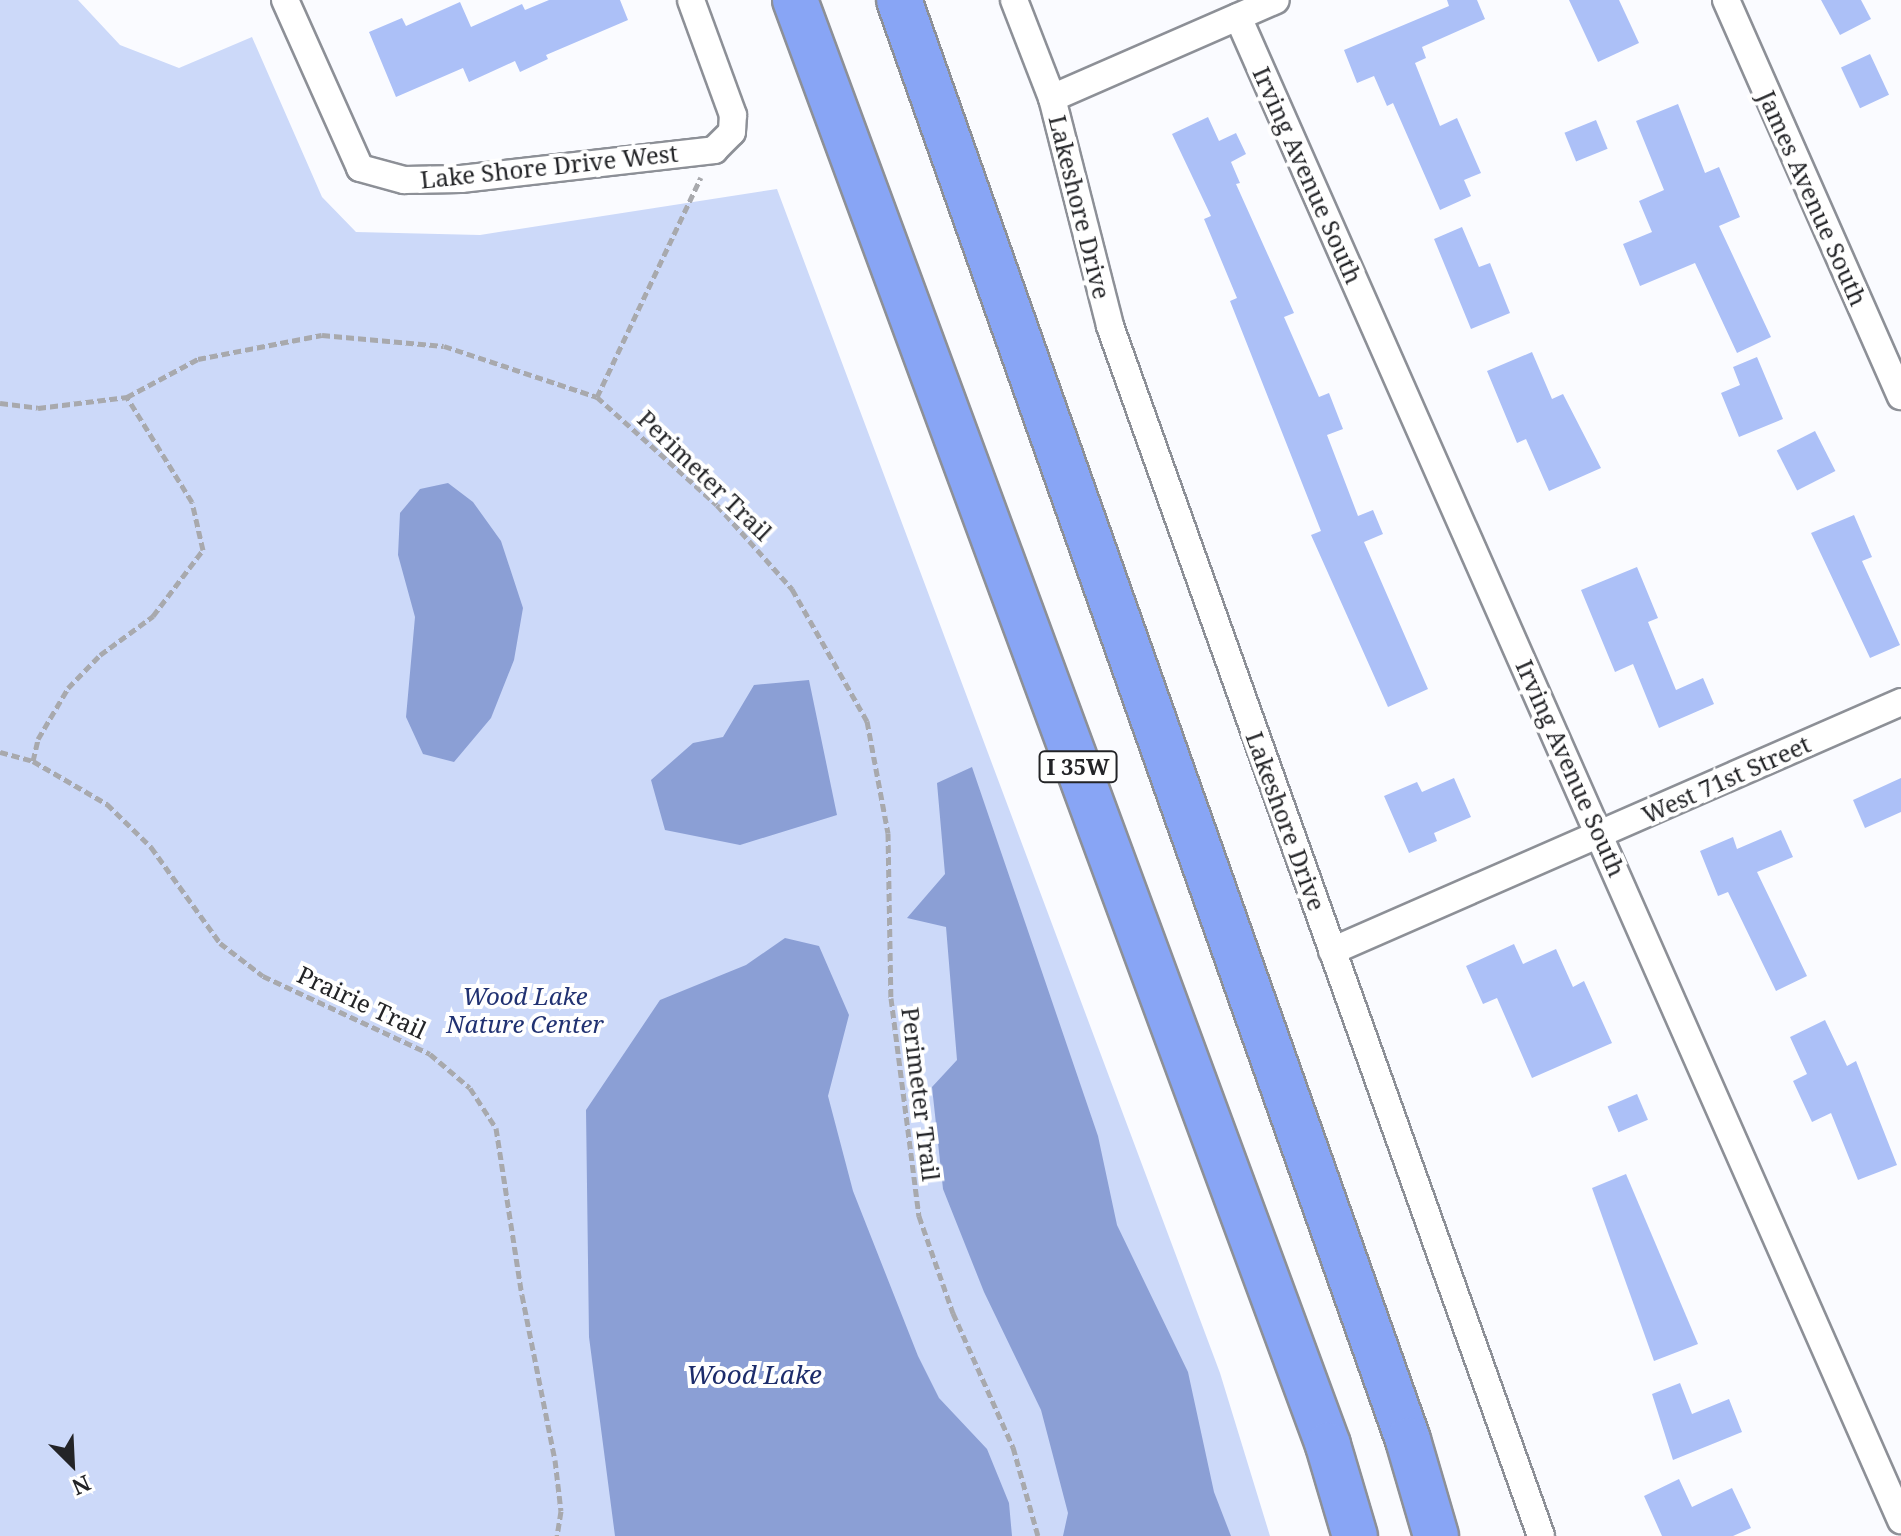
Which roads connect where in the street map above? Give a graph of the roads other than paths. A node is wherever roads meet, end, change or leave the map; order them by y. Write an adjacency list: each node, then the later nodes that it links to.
1 (285, 0): 2 (street, Lake Shore Drive West)
2 (691, 0)
3 (795, 0): 15 (highway, I 35W)
4 (899, 0): 16 (highway)
5 (1014, 0): 9 (street, Lakeshore Drive)
6 (1276, 0): 8 (street)
7 (1726, 0): 10 (street, James Avenue South)
8 (1238, 17): 9 (street); 12 (street, Irving Avenue South)
9 (1052, 98): 13 (street, Lakeshore Drive)
10 (1901, 396)
11 (1901, 702): 12 (street, West 71st Street)
12 (1601, 834): 13 (street, West 71st Street); 14 (street, Irving Avenue South)
13 (1332, 951): 17 (street, Lakeshore Drive)
14 (1901, 1520)
15 (1355, 1536)
16 (1436, 1536)
17 (1541, 1536)

